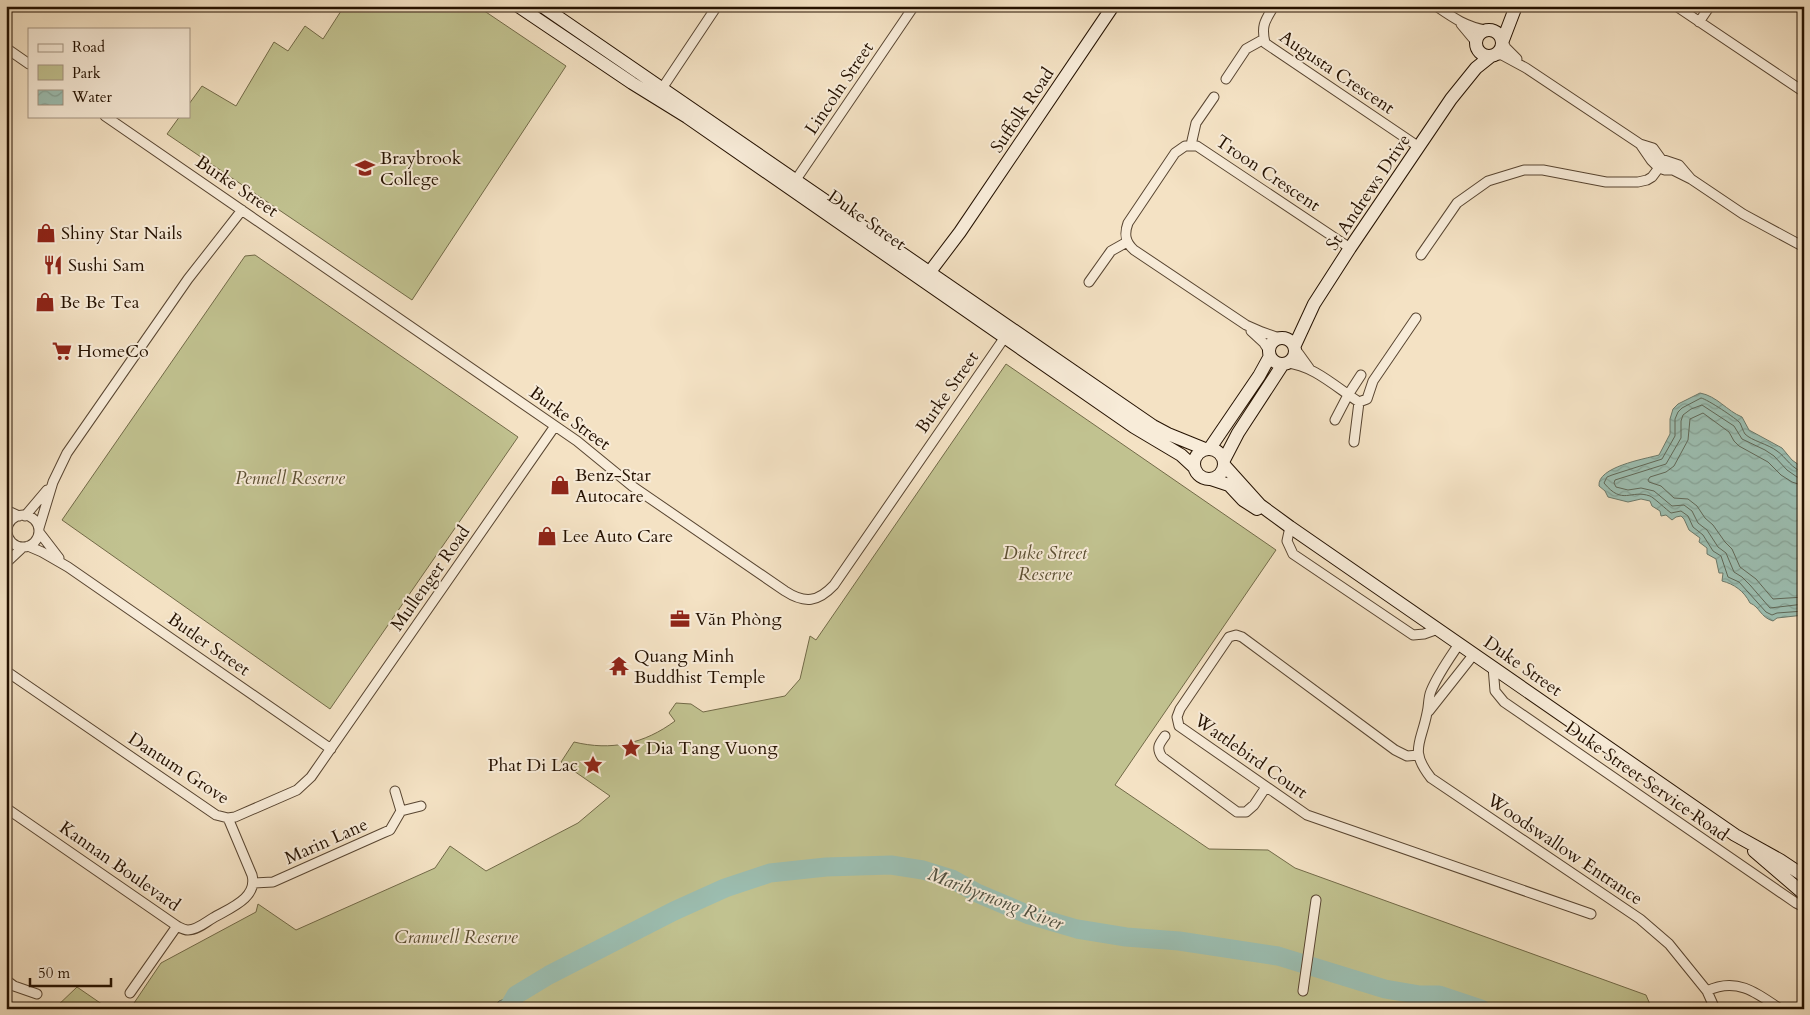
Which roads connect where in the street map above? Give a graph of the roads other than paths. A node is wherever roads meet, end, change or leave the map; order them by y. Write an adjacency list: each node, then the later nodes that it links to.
1 (542, 6): 23 (street, Duke Street)
2 (717, 6): 23 (street)
3 (914, 6): 31 (street, Lincoln Street)
4 (1274, 6): 15 (street, Augusta Crescent)
5 (1436, 6): 12 (street)
6 (1511, 6): 14 (street)
7 (1516, 6): 16 (street)
8 (1676, 6): 13 (street)
9 (1710, 6): 13 (street)
10 (519, 7): 23 (street, Duke Street)
11 (1111, 7): 37 (street, Suffolk Road)
12 (1458, 20): 14 (street); 17 (street)
13 (1699, 22): 24 (street)
14 (1488, 30): 16 (street); 17 (street)
15 (1264, 39): 22 (street, Augusta Crescent); 29 (street, Augusta Crescent)
16 (1503, 41): 19 (street); 21 (street)
17 (1476, 44): 19 (street); 26 (street, St Andrews Drive)
18 (6, 48): 20 (street)
19 (1493, 55): 21 (street); 26 (street, St Andrews Drive)
20 (28, 63)
21 (1526, 68): 30 (street)
22 (1226, 79)
23 (659, 92): 31 (street, Duke Street)
24 (1804, 92)
25 (1214, 97): 28 (street, Troon Crescent)
26 (1451, 99): 29 (street, St Andrews Drive)
27 (108, 118): 32 (street, Burke Street)
28 (1191, 145): 33 (street, Troon Crescent); 35 (street, Troon Crescent)
29 (1419, 147): 35 (street, St Andrews Drive)
30 (1661, 164): 34 (street); 36 (street)
31 (793, 184): 37 (street, Duke Street)
32 (242, 210): 52 (street, Burke Street); 58 (street)
33 (1127, 242): 38 (street); 41 (street)
34 (1804, 247)
35 (1350, 248): 39 (street, St Andrews Drive)
36 (1421, 255)
37 (930, 278): 42 (street, Duke Street)
38 (1088, 282)
39 (1314, 304): 43 (street, St Andrews Drive); 44 (street, St Andrews Drive)
40 (1416, 318): 50 (street)
41 (1246, 325): 43 (street); 45 (street)
42 (1008, 333): 52 (street, Burke Street); 54 (street, Duke Street); 56 (street, Duke Street)
43 (1281, 338): 44 (street); 45 (street)
44 (1295, 348): 46 (street); 47 (street)
45 (1269, 354): 46 (street); 54 (street)
46 (1285, 364): 47 (street); 55 (street)
47 (1313, 372): 49 (street)
48 (1361, 375): 49 (street)
49 (1348, 395): 50 (street); 51 (street)
50 (1359, 402): 53 (street)
51 (1335, 420)
52 (555, 426): 74 (street, Mullenger Road)
53 (1354, 442)
54 (1207, 448): 55 (street); 56 (street)
55 (1224, 462): 57 (street); 61 (street, Duke Street)
56 (1194, 467): 57 (street)
57 (1211, 479): 61 (street, Duke Street)
58 (53, 482): 60 (street); 62 (street)
59 (6, 510): 60 (street)
60 (22, 516): 62 (street); 63 (street)
61 (1290, 527): 67 (street, Duke Street); 67 (street)
62 (39, 530): 64 (street); 66 (street, Butler Street)
63 (7, 535): 64 (street)
64 (26, 547): 65 (street); 66 (street, Butler Street)
65 (6, 564)
66 (68, 567): 74 (street, Butler Street)
67 (1438, 629): 68 (street, Duke Street)
68 (1459, 644): 69 (street, Duke Street); 72 (street)
69 (1474, 654): 70 (street, Duke Street); 72 (street)
70 (1493, 667): 82 (street, Duke Street); 87 (street, Duke Street Service Road)
71 (6, 671): 81 (street, Dantum Grove)
72 (1427, 714): 75 (street)
73 (1165, 736): 76 (street)
74 (331, 749): 81 (street, Dantum Grove)
75 (1419, 755): 76 (street, Wattlebird Court); 91 (street, Woodswallow Entrance)
76 (1266, 787): 88 (street, Wattlebird Court)
77 (395, 791): 80 (street)
78 (421, 806): 80 (street)
79 (6, 808): 89 (street, Kannan Boulevard)
80 (401, 811): 84 (street, Marin Lane)
81 (228, 818): 84 (street)
82 (1735, 835): 83 (street, Duke Street); 85 (street, Duke Street)
83 (1804, 874)
84 (254, 883): 89 (street, Kannan Boulevard)
85 (1804, 894)
86 (1316, 900): 92 (street)
87 (1804, 907)
88 (1591, 914)
89 (177, 926): 93 (street)
90 (6, 980): 94 (street)
91 (1707, 991): 95 (street, Woodswallow Entrance); 96 (street)
92 (1303, 992)
93 (130, 993)
94 (37, 994)
95 (1715, 1009)
96 (1780, 1009)

